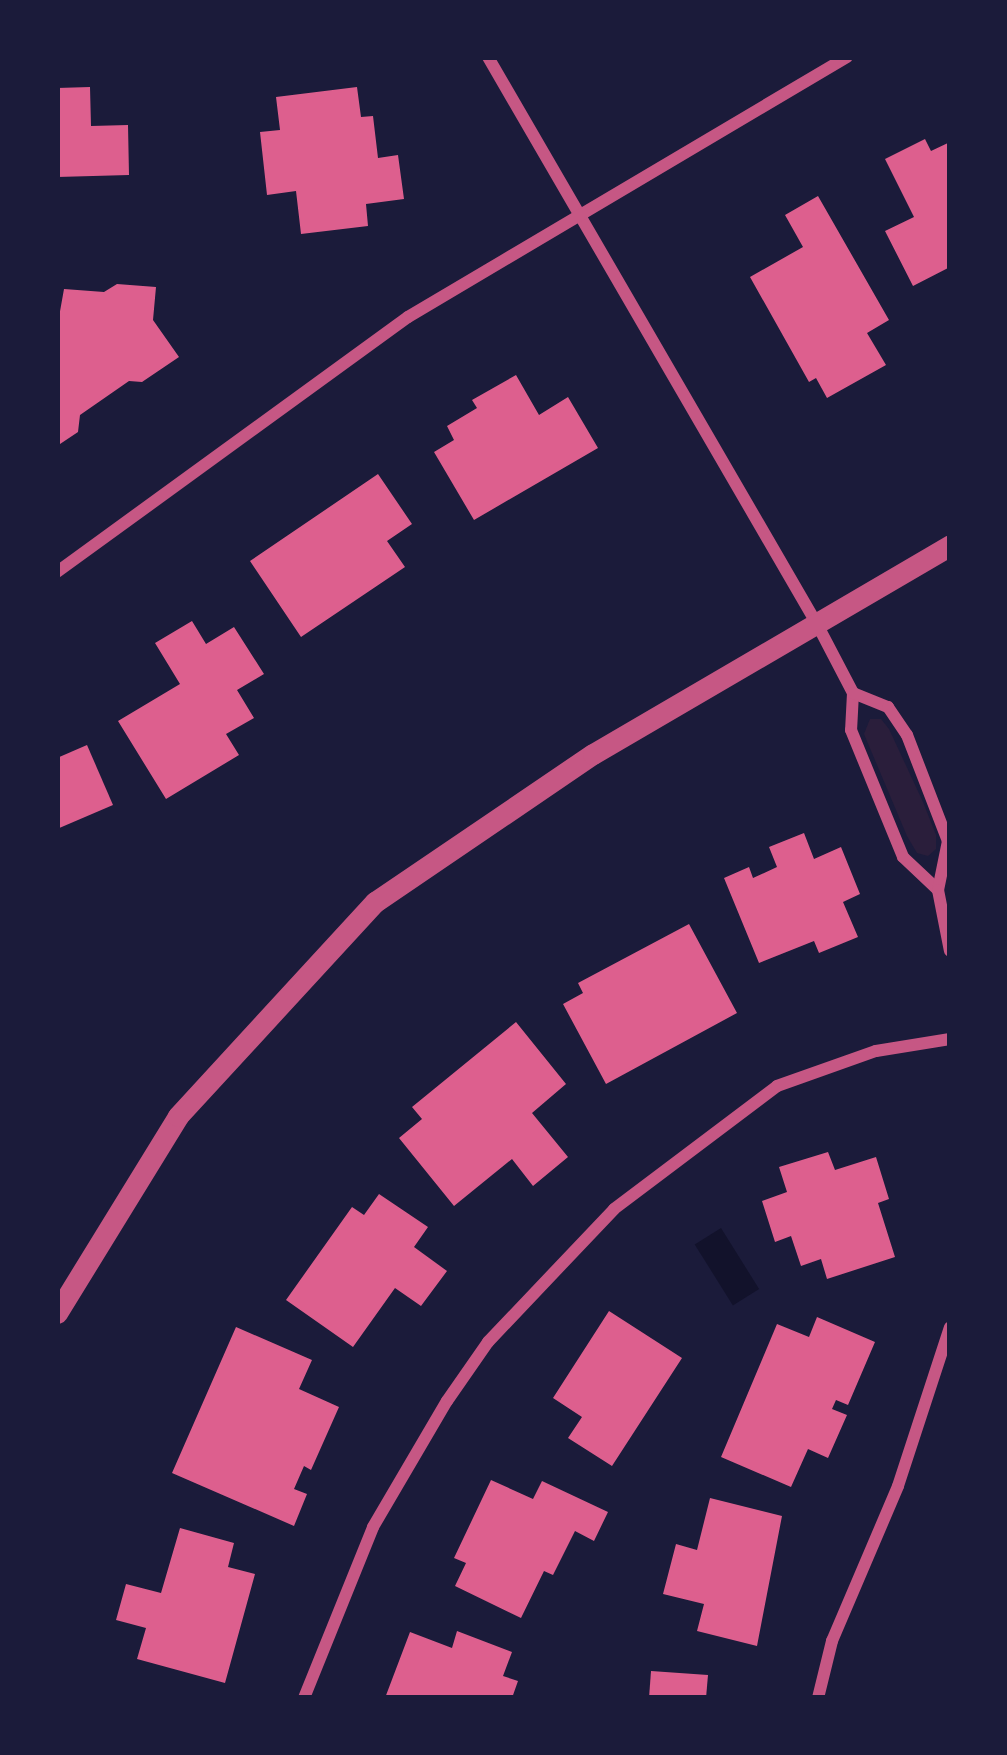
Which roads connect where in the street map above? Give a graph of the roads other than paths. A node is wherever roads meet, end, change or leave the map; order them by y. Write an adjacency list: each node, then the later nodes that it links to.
1 (488, 57): 3 (street)
2 (847, 57): 3 (street)
3 (581, 213): 5 (street); 6 (street)
4 (950, 545): 6 (street)
5 (57, 572)
6 (817, 624): 7 (street); 11 (street)
7 (854, 693): 8 (street); 8 (street)
8 (938, 890): 9 (street)
9 (950, 951)
10 (950, 1039): 13 (street)
11 (57, 1313)
12 (950, 1327): 14 (street)
13 (304, 1698)
14 (818, 1698)

